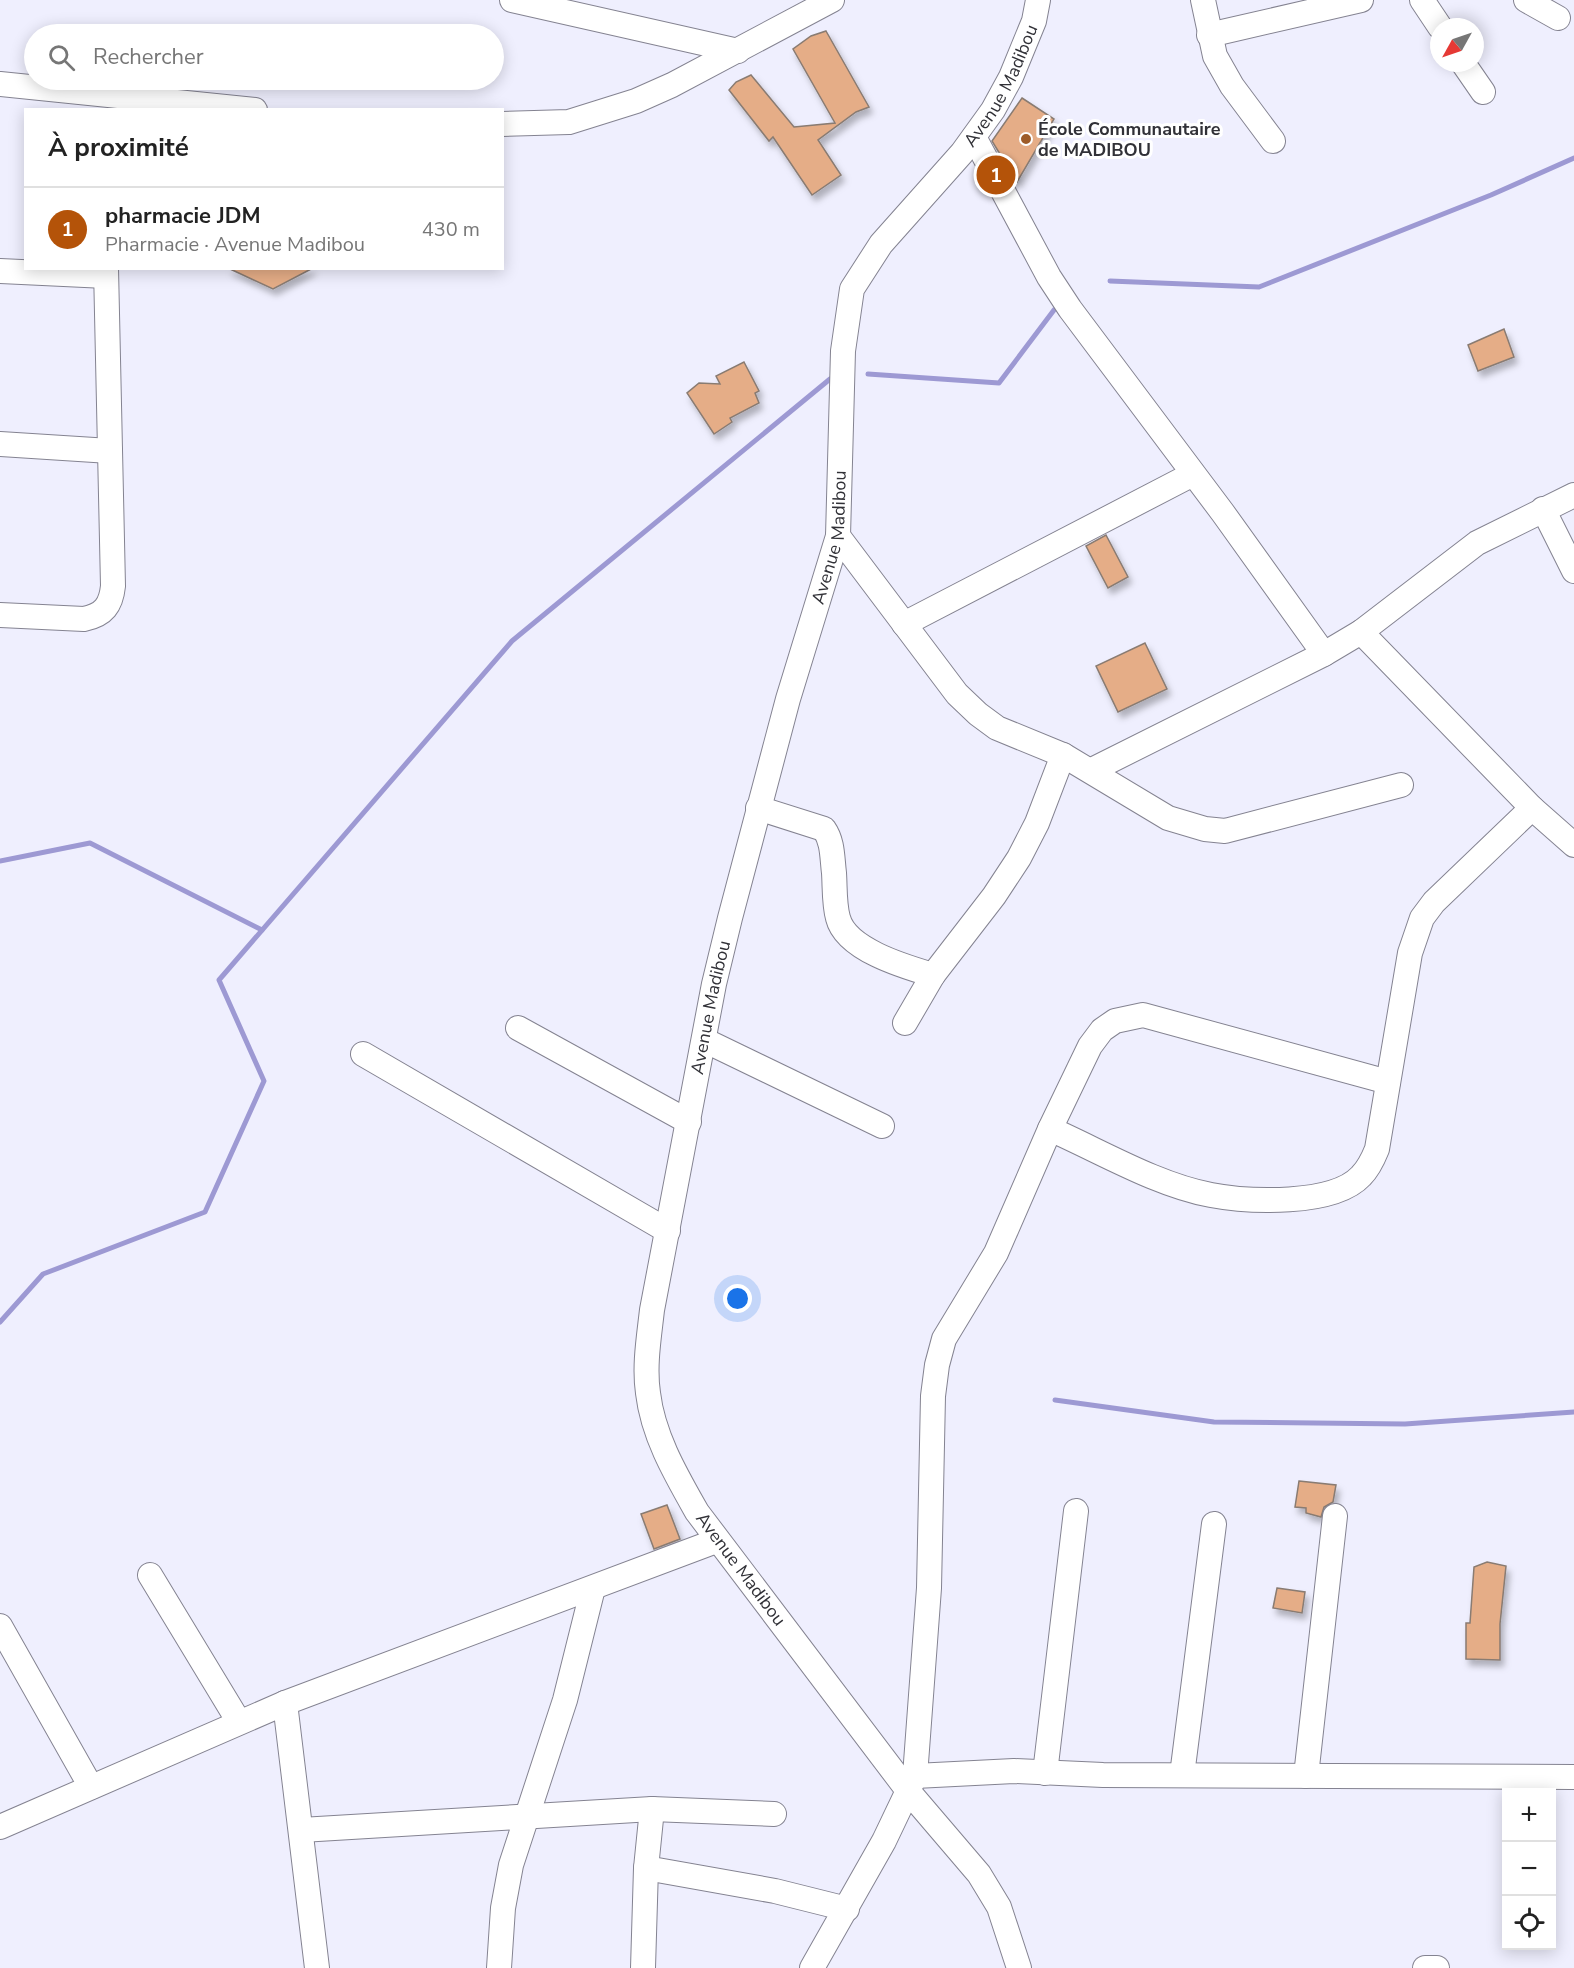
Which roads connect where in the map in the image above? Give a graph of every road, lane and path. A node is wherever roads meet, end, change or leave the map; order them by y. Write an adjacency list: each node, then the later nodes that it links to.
1 (512, 0): 11 (street)
2 (832, 0): 11 (street)
3 (1038, 0): 20 (street, Avenue Madibou)
4 (1203, 0): 10 (street)
5 (1361, 0): 10 (street)
6 (1422, 0): 8 (street)
7 (1526, 0): 9 (street)
8 (1434, 18)
9 (1558, 18)
10 (1209, 35): 21 (street)
11 (738, 51): 19 (street)
12 (1469, 72): 16 (street)
13 (0, 84): 14 (street)
14 (24, 88)
15 (35, 90): 17 (street)
16 (1483, 92)
17 (104, 102): 18 (street)
18 (217, 108)
19 (504, 124)
20 (974, 137): 26 (street); 29 (street, Avenue Madibou)
21 (1273, 141)
22 (0, 272): 23 (street)
23 (106, 272): 25 (street)
24 (0, 444): 25 (street)
25 (110, 451): 31 (street)
26 (1193, 474): 32 (street); 34 (street)
27 (1574, 495): 28 (street)
28 (1543, 509): 30 (street); 33 (street)
29 (838, 536): 32 (street); 38 (street, Avenue Madibou)
30 (1574, 571)
31 (0, 615)
32 (904, 624): 35 (street)
33 (1361, 632): 34 (street); 39 (street)
34 (1324, 654): 36 (street)
35 (1063, 755): 36 (street); 41 (street)
36 (1092, 771): 37 (street)
37 (1401, 785)
38 (759, 808): 41 (street); 44 (street, Avenue Madibou)
39 (1532, 808): 40 (street); 46 (street)
40 (1574, 845)
41 (933, 975): 42 (street)
42 (905, 1023)
43 (518, 1028): 47 (street)
44 (704, 1040): 47 (street, Avenue Madibou); 48 (street)
45 (363, 1053): 50 (street)
46 (1388, 1082): 49 (street); 49 (street)
47 (689, 1122): 50 (street, Avenue Madibou)
48 (882, 1126)
49 (1050, 1129): 64 (street)
50 (668, 1231): 54 (street, Avenue Madibou)
51 (1076, 1511): 60 (street)
52 (1335, 1516): 62 (street)
53 (1214, 1524): 61 (street)
54 (716, 1540): 56 (street); 64 (street, Avenue Madibou)
55 (150, 1575): 59 (street)
56 (593, 1588): 58 (street); 68 (street)
57 (0, 1626): 65 (street)
58 (285, 1703): 59 (street); 70 (street)
59 (239, 1722): 65 (street)
60 (1045, 1773): 61 (street); 64 (street)
61 (1182, 1775): 62 (street)
62 (1306, 1776): 63 (street)
63 (1574, 1777)
64 (912, 1784): 72 (street); 77 (street, Avenue Madibou)
65 (91, 1787): 69 (street)
66 (652, 1809): 67 (street); 68 (street); 71 (street)
67 (774, 1814)
68 (529, 1815): 70 (street); 74 (street)
69 (0, 1827)
70 (302, 1830): 73 (street)
71 (646, 1868): 72 (street); 75 (street)
72 (847, 1909): 76 (street)
73 (317, 1968)
74 (499, 1968)
75 (643, 1968)
76 (812, 1968)
77 (1018, 1968)
78 (1426, 1968): 79 (street)
79 (1437, 1968)

